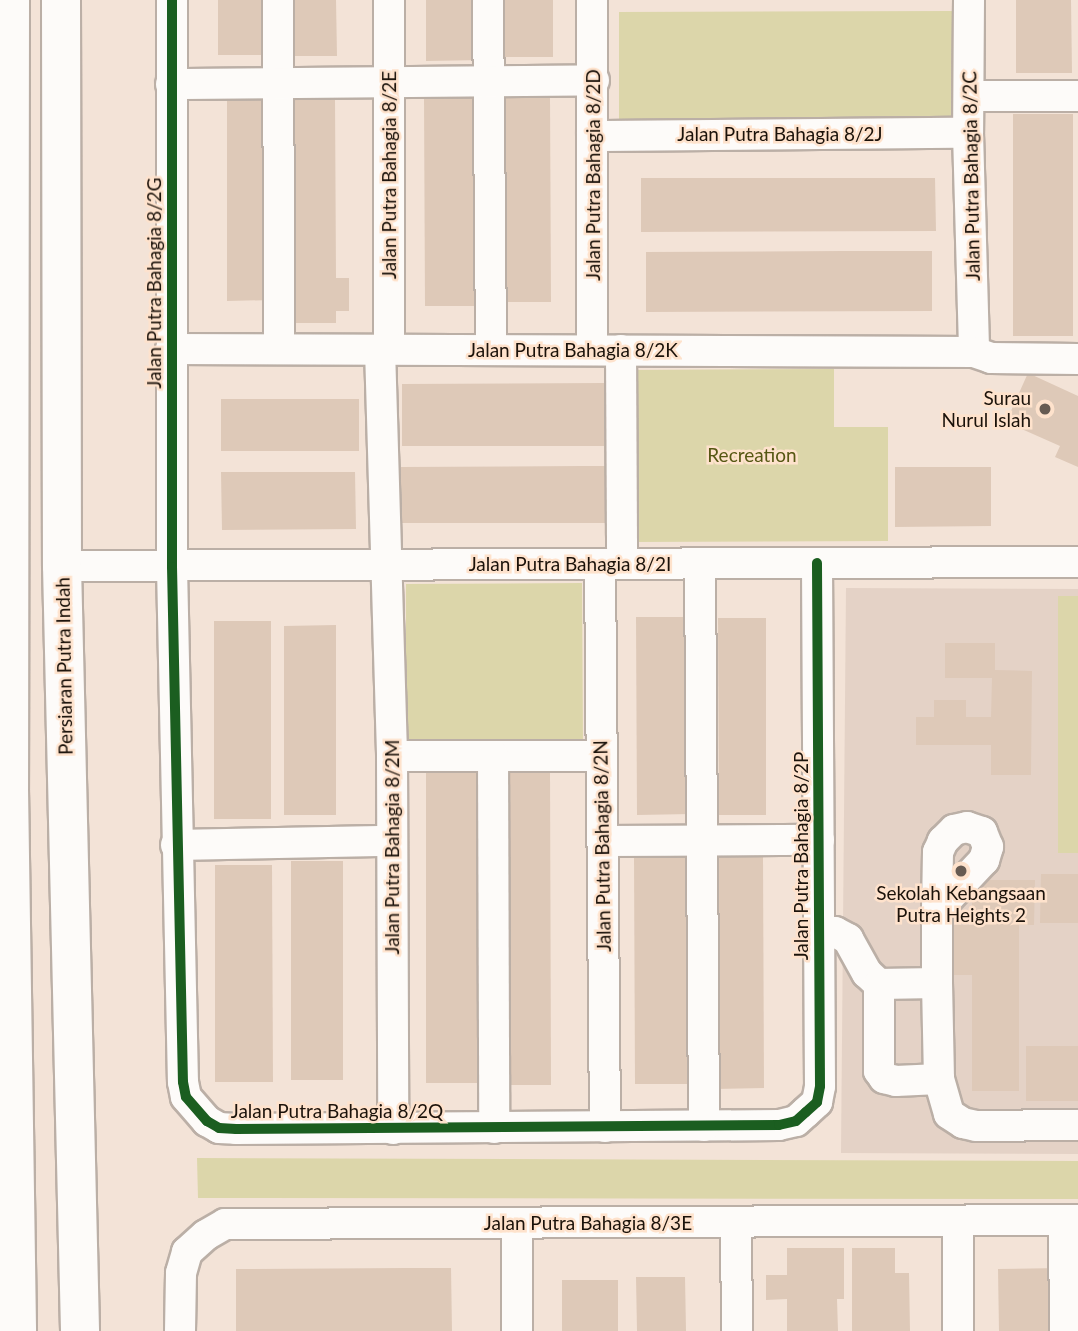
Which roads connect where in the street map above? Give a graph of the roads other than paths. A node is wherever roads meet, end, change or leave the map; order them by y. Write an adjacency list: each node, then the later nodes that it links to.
1 (10, 0): 35 (main road)
2 (61, 0): 30 (main road, Persiaran Putra Indah)
3 (172, 0): 13 (street, Jalan Putra Bahagia 8/2G)
4 (278, 0): 12 (street)
5 (389, 0): 11 (street, Jalan Putra Bahagia 8/2E)
6 (488, 0): 10 (street)
7 (593, 0): 9 (street, Jalan Putra Bahagia 8/2D)
8 (969, 0): 14 (street, Jalan Putra Bahagia 8/2C)
9 (594, 80): 10 (street); 17 (street, Jalan Putra Bahagia 8/2D)
10 (488, 81): 11 (street); 21 (street)
11 (389, 82): 12 (street); 20 (street, Jalan Putra Bahagia 8/2E)
12 (279, 83): 13 (street); 19 (street)
13 (171, 84): 18 (street, Jalan Putra Bahagia 8/2G)
14 (969, 96): 15 (street); 16 (street, Jalan Putra Bahagia 8/2C)
15 (1078, 96)
16 (968, 133): 17 (street, Jalan Putra Bahagia 8/2J); 23 (street, Jalan Putra Bahagia 8/2C)
17 (592, 136): 22 (street, Jalan Putra Bahagia 8/2D)
18 (171, 349): 19 (street, Jalan Putra Bahagia 8/2K); 31 (street, Jalan Putra Bahagia 8/2G)
19 (279, 349): 20 (street, Jalan Putra Bahagia 8/2K)
20 (385, 349): 21 (street, Jalan Putra Bahagia 8/2K); 29 (street, Jalan Putra Bahagia 8/2E)
21 (491, 350): 22 (street, Jalan Putra Bahagia 8/2K)
22 (607, 350): 23 (street, Jalan Putra Bahagia 8/2K); 27 (street, Jalan Putra Bahagia 8/2D)
23 (974, 352): 24 (street, Jalan Putra Bahagia 8/2K)
24 (1078, 359)
25 (1078, 562): 26 (street, Jalan Putra Bahagia 8/2I)
26 (817, 563): 28 (street, Jalan Putra Bahagia 8/2I); 37 (street, Jalan Putra Bahagia 8/2P)
27 (611, 564): 28 (street, Jalan Putra Bahagia 8/2I); 29 (street, Jalan Putra Bahagia 8/2I); 34 (street, Jalan Putra Bahagia 8/2N)
28 (700, 564): 40 (street)
29 (386, 565): 31 (street, Jalan Putra Bahagia 8/2I); 32 (street, Jalan Putra Bahagia 8/2M)
30 (62, 566): 31 (street, Jalan Putra Bahagia 8/2I); 36 (main road, Persiaran Putra Indah)
31 (172, 567): 41 (street, Jalan Putra Bahagia 8/2Q)
32 (392, 755): 33 (street); 38 (street, Jalan Putra Bahagia 8/2M)
33 (493, 756): 34 (street); 53 (street)
34 (601, 756): 39 (street, Jalan Putra Bahagia 8/2N)
35 (9, 789): 36 (main road); 46 (main road)
36 (67, 804): 47 (main road, Persiaran Putra Indah)
37 (819, 840): 40 (street); 43 (street, Jalan Putra Bahagia 8/2P)
38 (391, 841): 41 (street); 54 (street, Jalan Putra Bahagia 8/2M)
39 (603, 841): 40 (street); 52 (street, Jalan Putra Bahagia 8/2N)
40 (703, 841): 51 (street)
41 (176, 845): 54 (street, Jalan Putra Bahagia 8/2Q)
42 (937, 910): 44 (street)
43 (819, 933): 45 (street); 49 (street, Jalan Putra Bahagia 8/2P)
44 (937, 983): 45 (street); 48 (street)
45 (879, 984): 48 (street)
46 (11, 1062): 47 (main road); 60 (main road)
47 (72, 1066): 59 (main road, Persiaran Putra Indah)
48 (939, 1079): 50 (street)
49 (779, 1125): 51 (street, Jalan Putra Bahagia 8/2Q)
50 (1078, 1125)
51 (705, 1126): 52 (street, Jalan Putra Bahagia 8/2Q)
52 (605, 1127): 53 (street, Jalan Putra Bahagia 8/2Q)
53 (494, 1128): 54 (street, Jalan Putra Bahagia 8/2Q)
54 (393, 1129)
55 (1071, 1220): 56 (street, Jalan Putra Bahagia 8/3E); 67 (street)
56 (957, 1221): 57 (street, Jalan Putra Bahagia 8/3E); 66 (street)
57 (736, 1222): 58 (street, Jalan Putra Bahagia 8/3E); 65 (street)
58 (517, 1223): 63 (street, Jalan Putra Bahagia 8/3E); 64 (street)
59 (80, 1288): 61 (main road); 62 (main road, Persiaran Putra Indah)
60 (17, 1331)
61 (73, 1331)
62 (80, 1331)
63 (180, 1331)
64 (517, 1331)
65 (737, 1331)
66 (957, 1331)
67 (1065, 1331)

